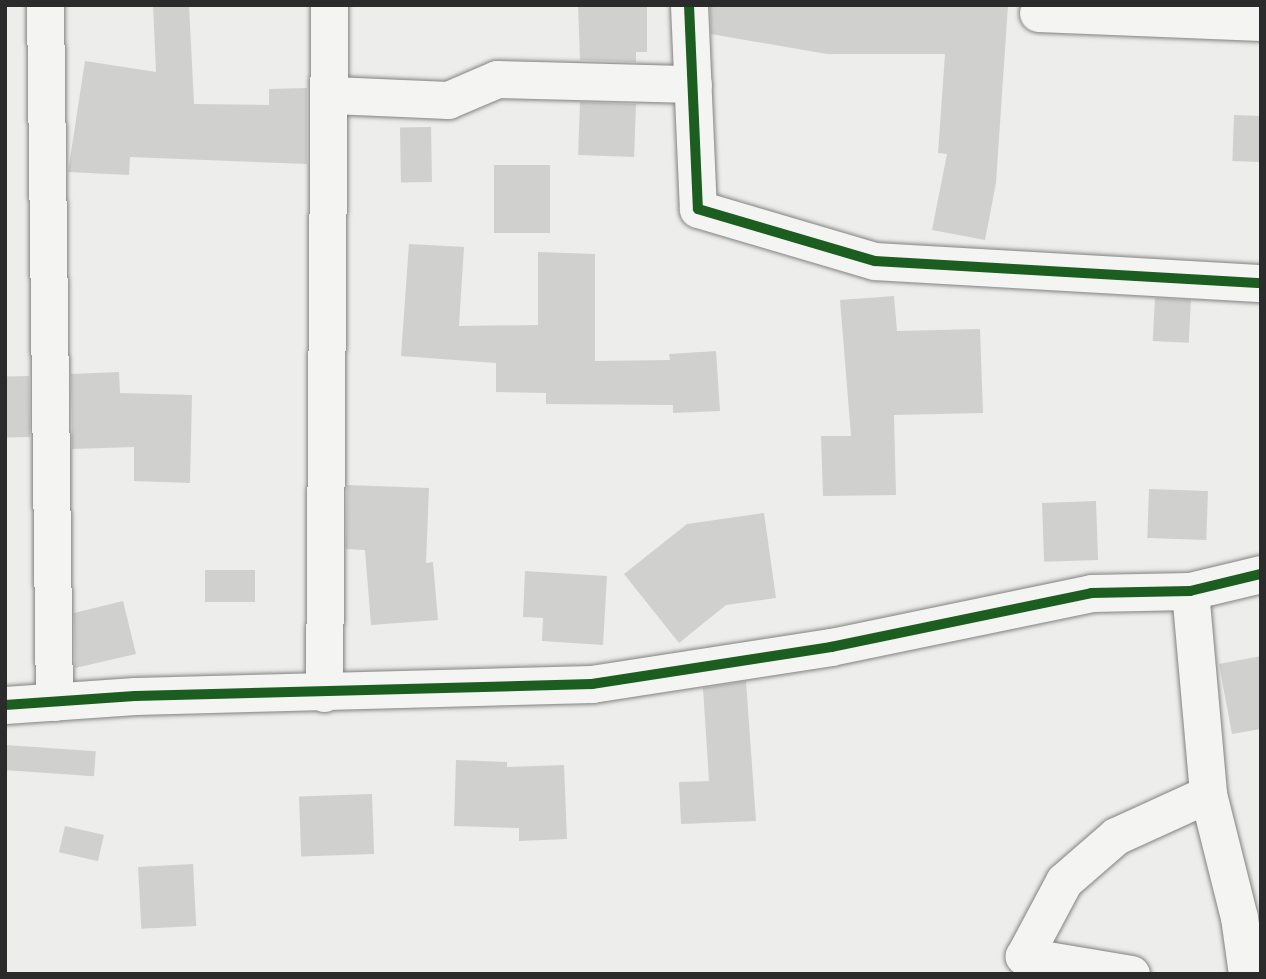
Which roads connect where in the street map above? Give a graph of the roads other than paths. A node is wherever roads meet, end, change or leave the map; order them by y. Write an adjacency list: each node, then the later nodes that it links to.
1 (45, 5): 14 (street)
2 (329, 5): 7 (street)
3 (690, 5): 6 (street)
4 (1038, 13): 5 (street)
5 (1261, 22)
6 (693, 84): 7 (street); 8 (street)
7 (332, 95): 13 (street)
8 (1261, 283)
9 (1261, 574): 10 (street)
10 (1225, 583): 11 (street); 12 (street)
11 (1190, 591): 13 (street); 16 (street)
12 (1261, 592)
13 (324, 693): 14 (street)
14 (54, 702): 15 (street)
15 (5, 705)
16 (1208, 794): 17 (street); 18 (street)
17 (1131, 974)
18 (1247, 974)

